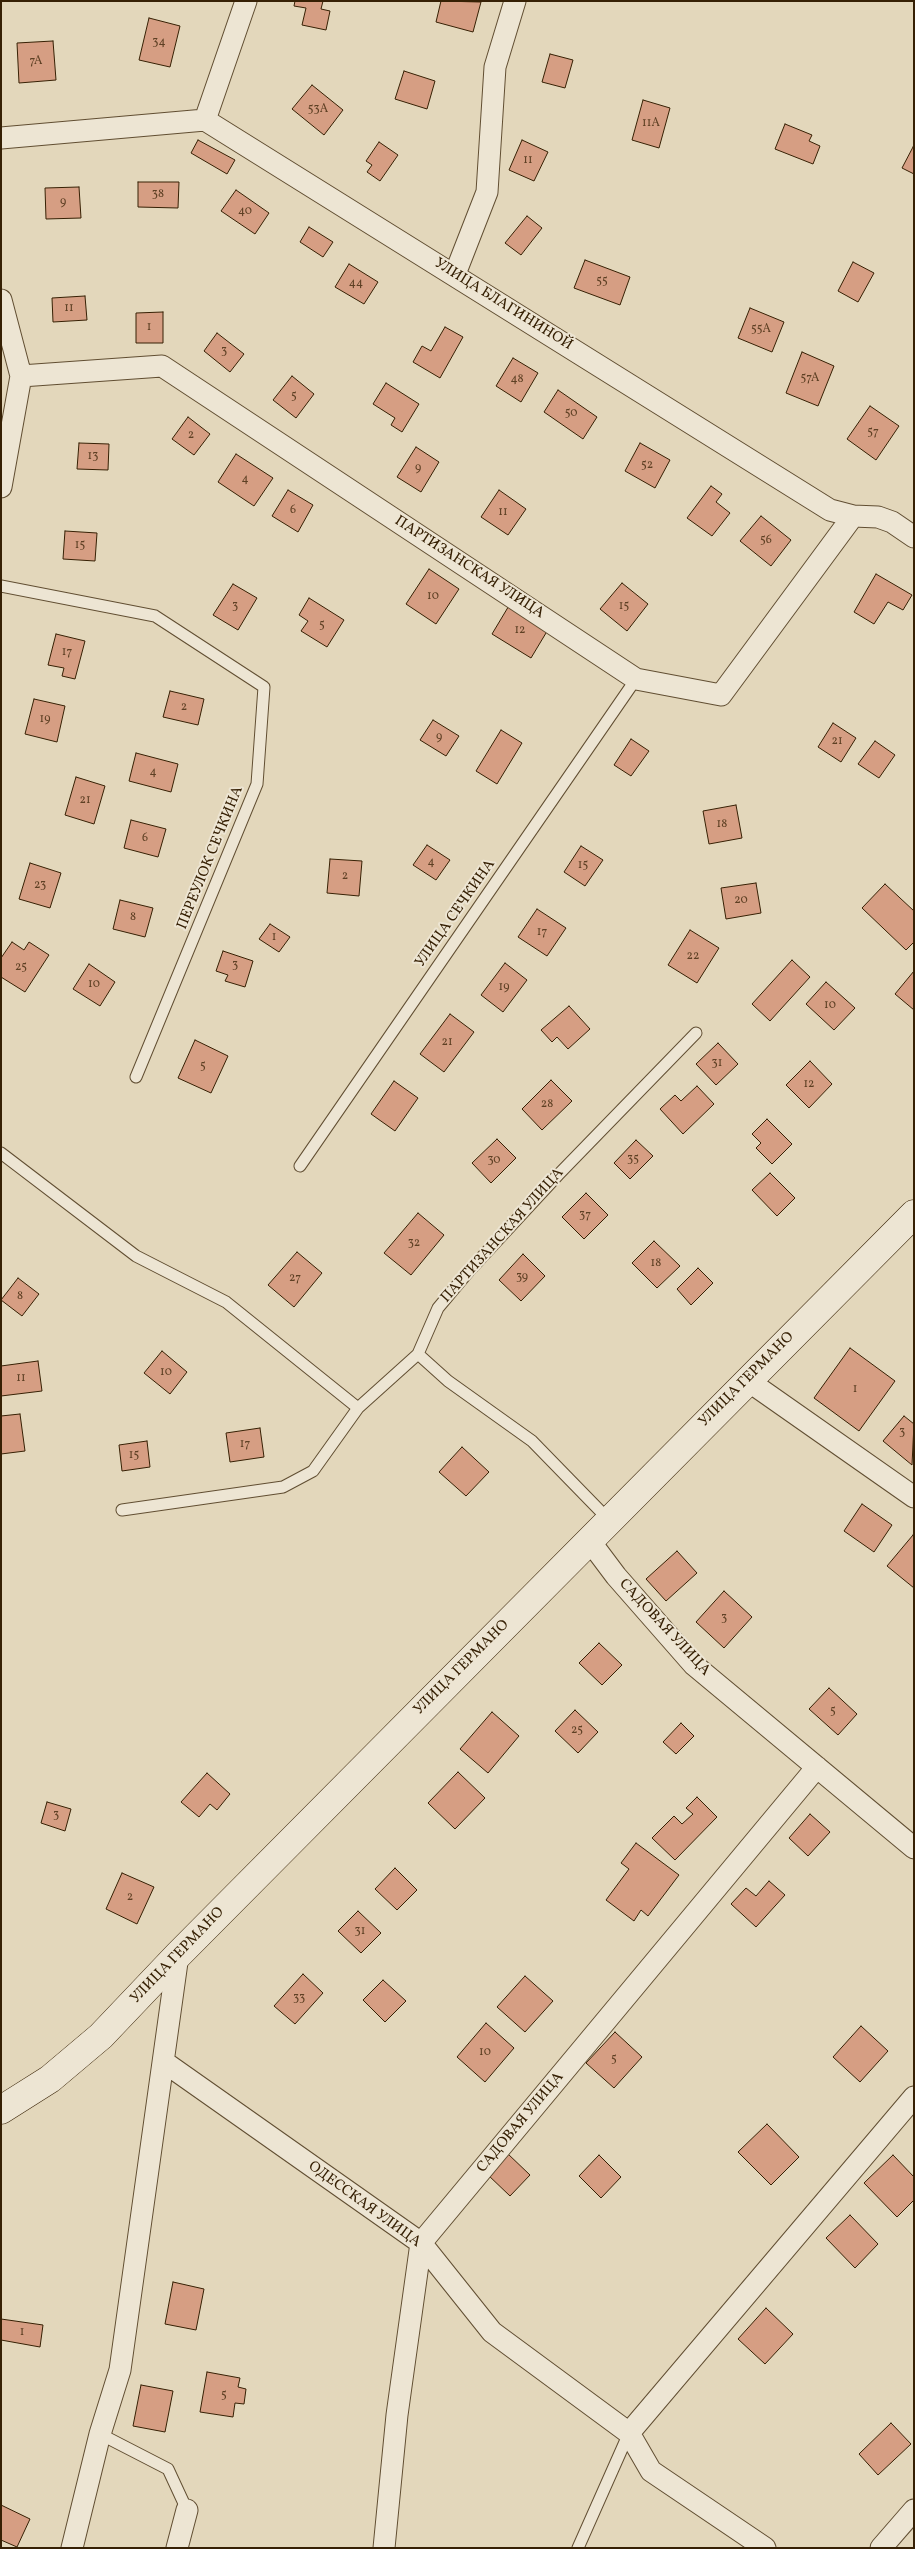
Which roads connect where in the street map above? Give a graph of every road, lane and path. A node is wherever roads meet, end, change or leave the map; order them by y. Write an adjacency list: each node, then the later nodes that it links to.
1 (246, 1): 3 (street)
2 (515, 1): 5 (street)
3 (205, 120): 4 (street); 5 (street, УЛИЦА БЛАГИНИНОЙ)
4 (1, 138)
5 (455, 274): 9 (street, УЛИЦА БЛАГИНИНОЙ)
6 (1, 300): 7 (street)
7 (21, 376): 8 (street); 12 (street, ПАРТИЗАНСКАЯ УЛИЦА)
8 (1, 487)
9 (853, 516): 10 (street, УЛИЦА БЛАГИНИНОЙ); 12 (street, ПАРТИЗАНСКАЯ УЛИЦА)
10 (914, 537)
11 (1, 586): 14 (lane, ПЕРЕУЛОК СЕЧКИНА)
12 (636, 679): 16 (lane, УЛИЦА СЕЧКИНА)
13 (696, 1033): 18 (lane, ПАРТИЗАНСКАЯ УЛИЦА)
14 (136, 1077)
15 (1, 1153): 20 (lane)
16 (300, 1166)
17 (914, 1214): 19 (main road, УЛИЦА ГЕРМАНО)
18 (418, 1354): 20 (lane); 23 (lane)
19 (747, 1380): 21 (street); 23 (main road, УЛИЦА ГЕРМАНО)
20 (358, 1408): 22 (lane)
21 (914, 1497)
22 (122, 1510)
23 (609, 1520): 24 (main road, УЛИЦА ГЕРМАНО)
24 (589, 1540): 25 (street, САДОВАЯ УЛИЦА); 27 (main road, УЛИЦА ГЕРМАНО)
25 (816, 1767): 26 (street, САДОВАЯ УЛИЦА); 31 (street, САДОВАЯ УЛИЦА)
26 (914, 1848)
27 (178, 1955): 28 (street); 30 (main road, УЛИЦА ГЕРМАНО)
28 (164, 2062): 31 (street, ОДЕССКАЯ УЛИЦА); 33 (street)
29 (914, 2097): 32 (street)
30 (1, 2110)
31 (421, 2243): 32 (street, ОДЕССКАЯ УЛИЦА); 38 (street)
32 (629, 2433): 39 (lane); 40 (street, ОДЕССКАЯ УЛИЦА)
33 (100, 2434): 34 (lane); 36 (street)
34 (187, 2510): 37 (street)
35 (914, 2510): 41 (street)
36 (72, 2548)
37 (177, 2548)
38 (384, 2548)
39 (578, 2548)
40 (765, 2548)
41 (880, 2548)

